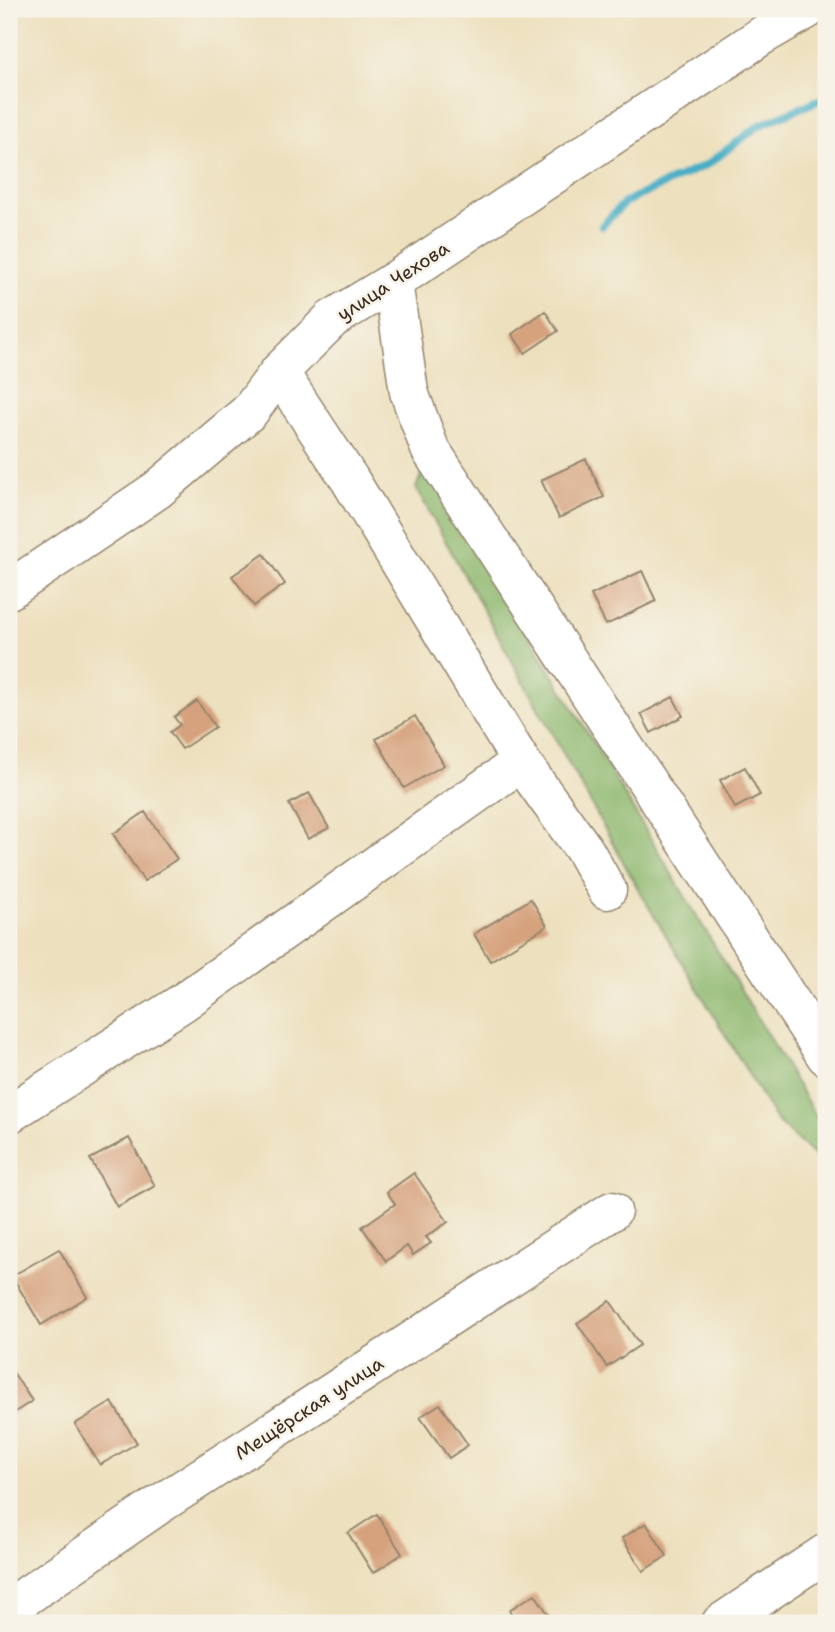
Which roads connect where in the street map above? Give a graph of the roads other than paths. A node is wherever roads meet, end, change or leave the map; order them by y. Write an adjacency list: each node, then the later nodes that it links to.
1 (808, 9): 2 (street, улица Чехова)
2 (393, 282): 3 (street, улица Чехова); 7 (street)
3 (279, 372): 4 (street, улица Чехова); 5 (street)
4 (9, 590)
5 (521, 762): 6 (street); 8 (street)
6 (607, 890)
7 (826, 1056)
8 (9, 1114)
9 (612, 1211): 11 (street, Мещёрская улица)
10 (826, 1553): 12 (street)
11 (9, 1608)
12 (721, 1623)

